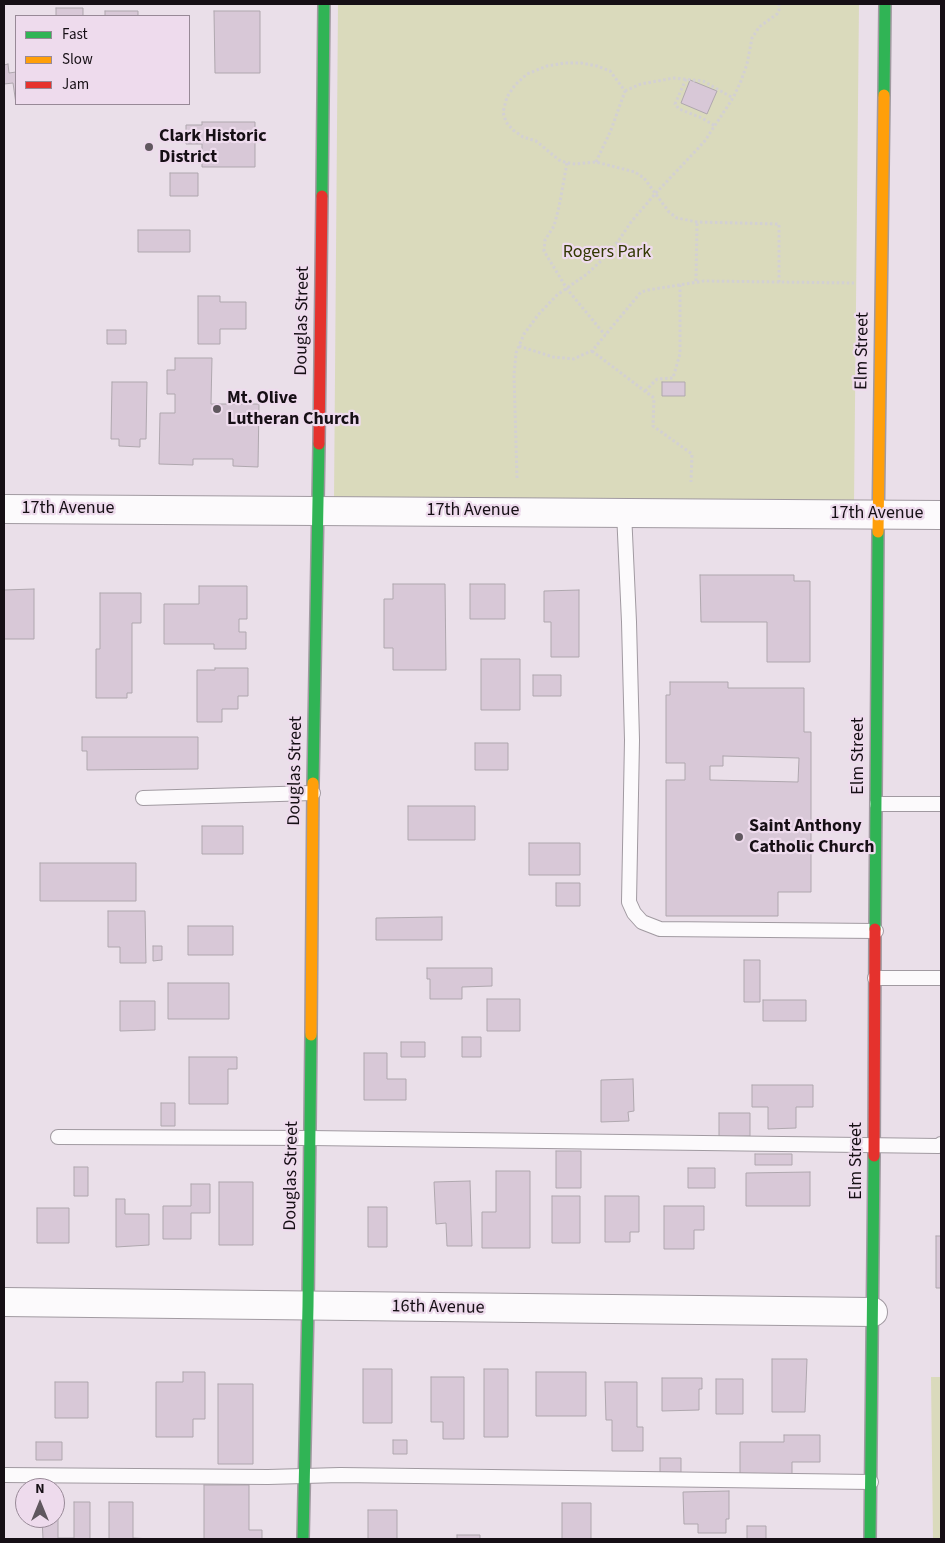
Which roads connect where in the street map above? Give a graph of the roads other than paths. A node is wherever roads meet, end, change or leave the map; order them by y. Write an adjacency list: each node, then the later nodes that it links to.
1 (324, 4): 4 (street, Douglas Street)
2 (885, 4): 6 (street, Elm Street)
3 (4, 509): 4 (street, 17th Avenue)
4 (318, 510): 5 (street, 17th Avenue); 8 (street, Douglas Street)
5 (624, 512): 6 (street, 17th Avenue); 12 (lane)
6 (878, 514): 7 (street, 17th Avenue); 10 (street, Elm Street)
7 (941, 514)
8 (313, 793): 9 (lane); 16 (street, Douglas Street)
9 (143, 798)
10 (877, 804): 11 (lane); 12 (street, Elm Street)
11 (941, 804)
12 (876, 931): 13 (street, Elm Street)
13 (875, 978): 14 (lane); 17 (street, Elm Street)
14 (941, 978)
15 (58, 1137): 16 (lane)
16 (310, 1138): 17 (lane); 20 (street, Douglas Street)
17 (874, 1144): 18 (lane); 21 (street, Elm Street)
18 (941, 1144)
19 (4, 1302): 20 (street, 16th Avenue)
20 (308, 1306): 21 (street, 16th Avenue); 23 (street, Douglas Street)
21 (873, 1312): 24 (street, Elm Street)
22 (4, 1475): 23 (lane)
23 (304, 1476): 24 (lane); 25 (street, Douglas Street)
24 (871, 1482): 26 (street, Elm Street)
25 (303, 1539)
26 (870, 1539)

